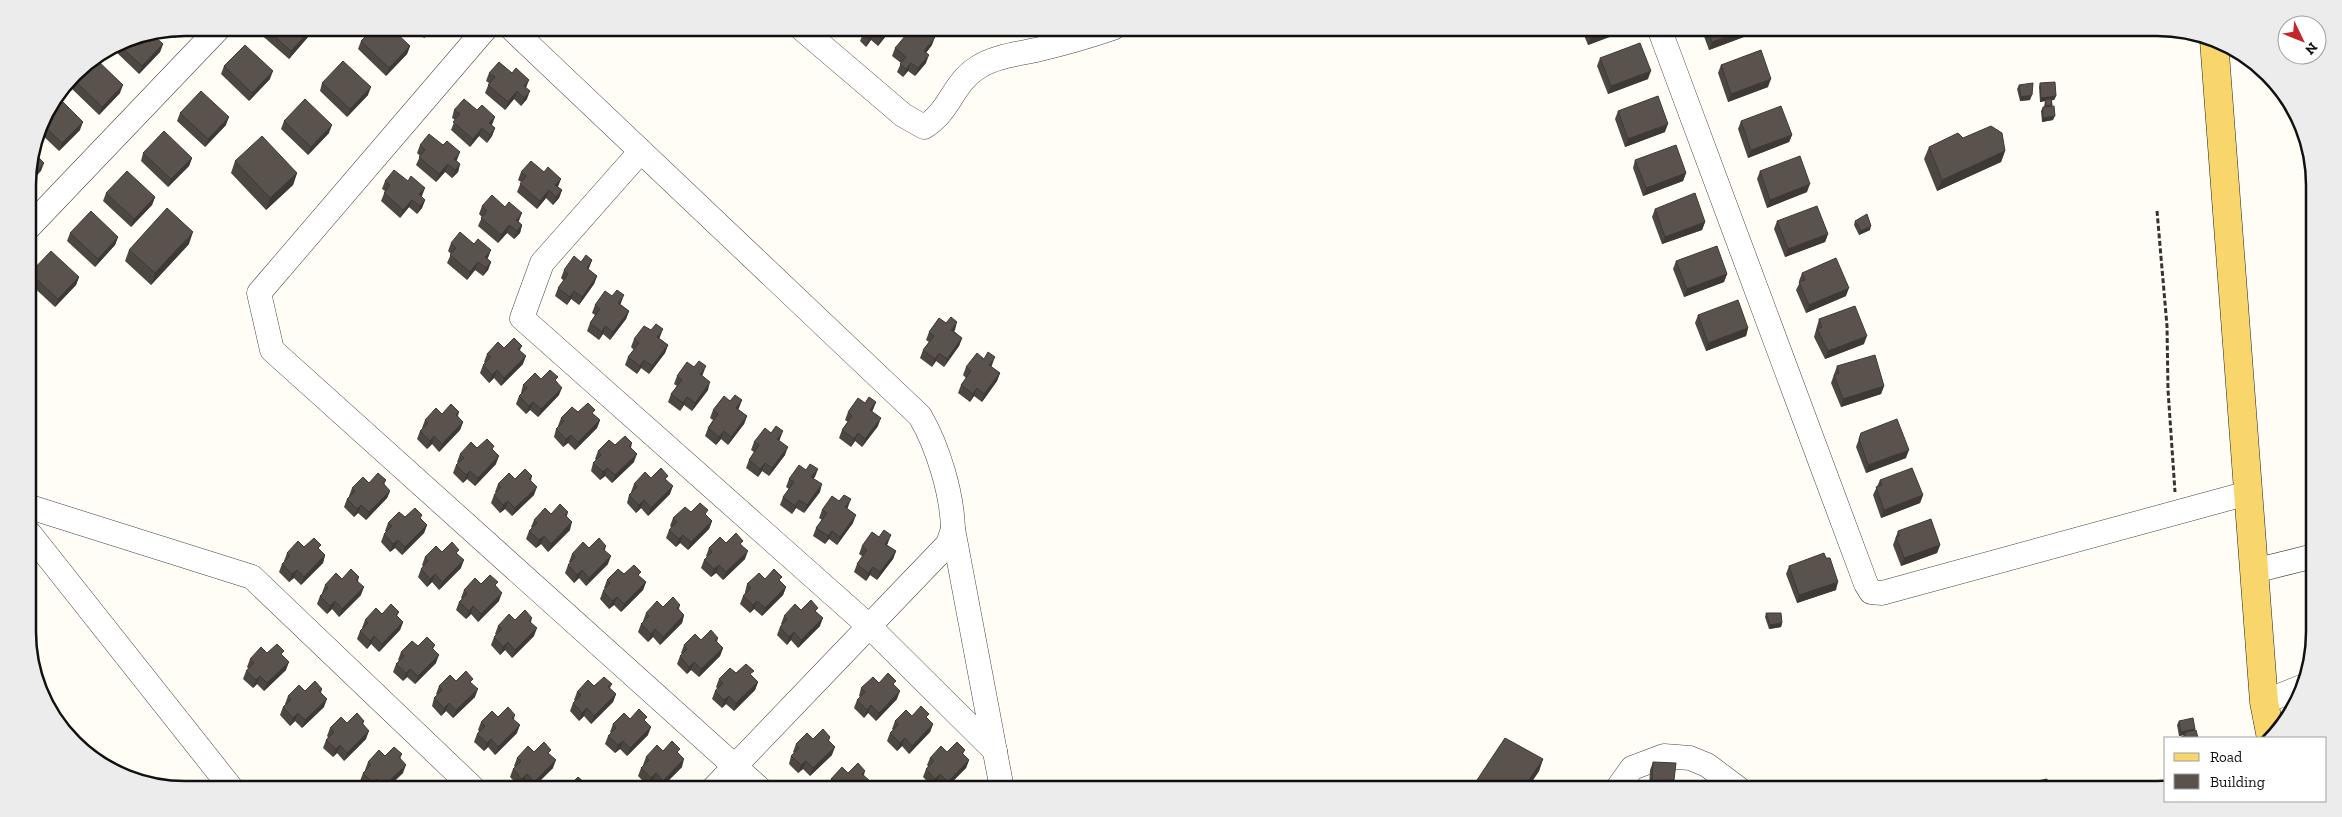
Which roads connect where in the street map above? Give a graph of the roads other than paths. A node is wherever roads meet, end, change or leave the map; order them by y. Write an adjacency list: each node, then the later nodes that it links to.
1 (1662, 36): 10 (street)
2 (210, 37): 9 (street)
3 (478, 37): 21 (street)
4 (520, 37): 8 (street)
5 (812, 37): 6 (street)
6 (1091, 37)
7 (2215, 48): 10 (main road)
8 (641, 151): 12 (street); 16 (street)
9 (37, 219)
10 (2248, 493): 15 (main road)
11 (36, 509): 25 (street)
12 (953, 529): 16 (street); 20 (street)
13 (36, 542): 24 (street)
14 (2306, 558): 15 (street)
15 (2254, 571): 18 (main road)
16 (870, 627): 20 (street); 21 (street)
17 (2293, 690): 18 (street)
18 (2264, 702): 19 (main road)
19 (2269, 729)
20 (995, 751): 28 (street)
21 (735, 767): 26 (street); 27 (street)
22 (1623, 780): 23 (street)
23 (1728, 780)
24 (225, 781)
25 (464, 781)
26 (721, 781)
27 (751, 781)
28 (1000, 781)

